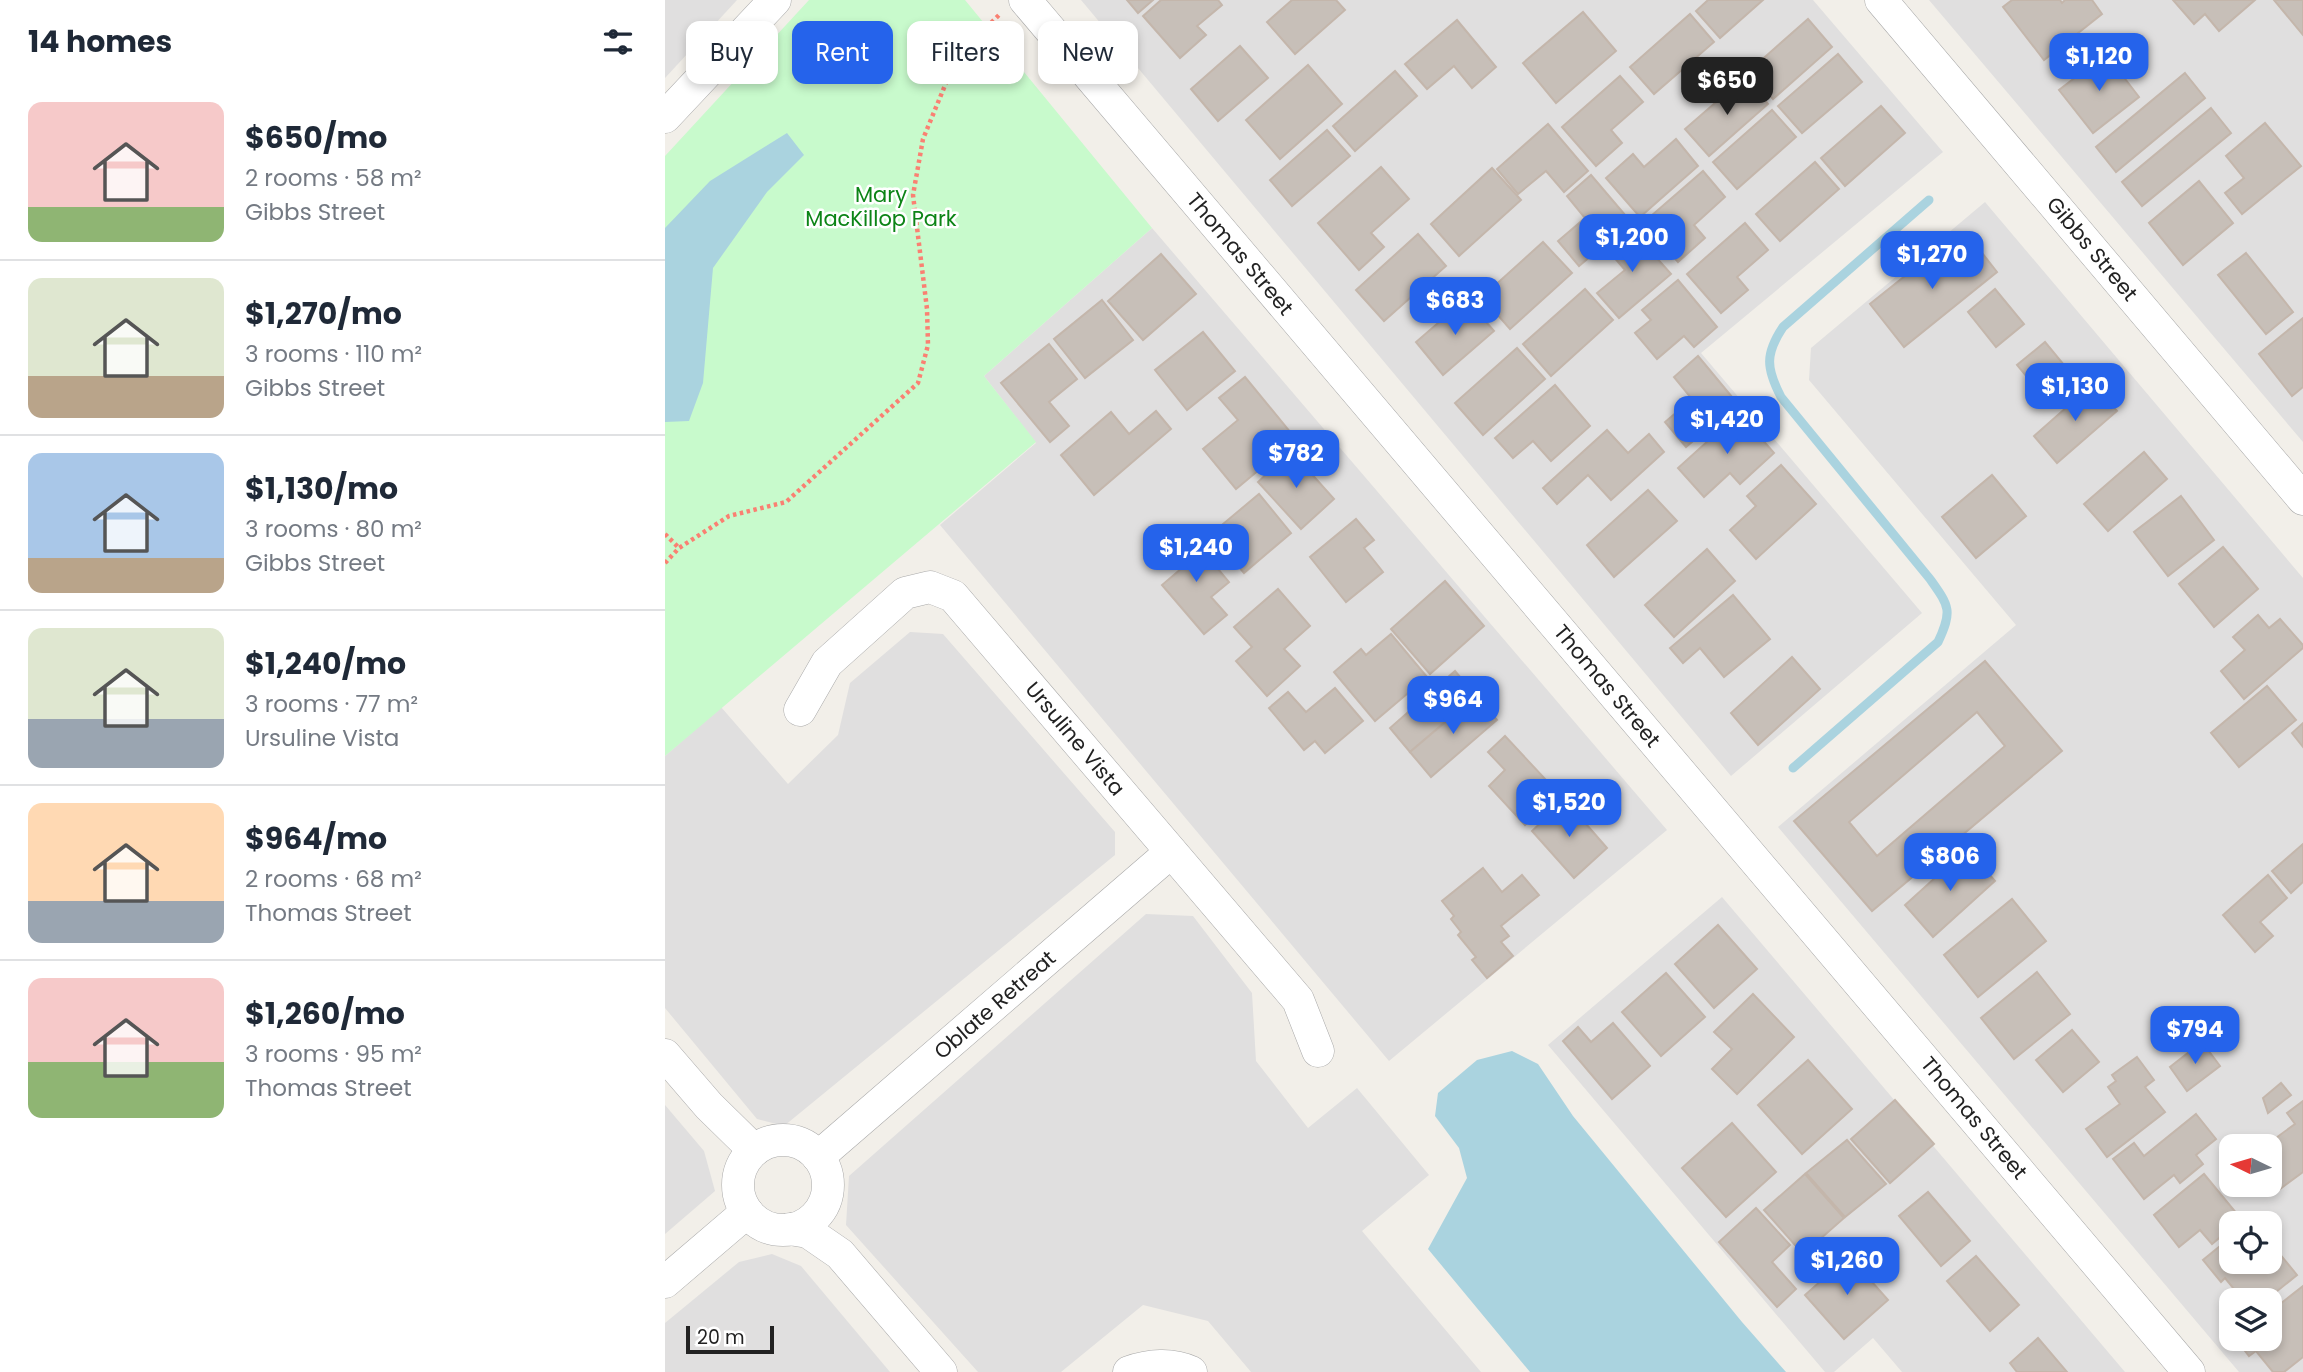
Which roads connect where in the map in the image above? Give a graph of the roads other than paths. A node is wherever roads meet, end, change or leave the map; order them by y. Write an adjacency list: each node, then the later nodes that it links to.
1 (775, 0): 4 (street)
2 (1881, 0): 5 (street, Gibbs Street)
3 (1014, 6): 20 (street, Thomas Street)
4 (665, 117)
5 (2303, 499)
6 (800, 710): 7 (street, Ursuline Vista)
7 (1171, 852): 8 (street, Ursuline Vista); 11 (street, Oblate Retreat)
8 (1318, 1051)
9 (665, 1055): 10 (street)
10 (754, 1150): 11 (street); 13 (street)
11 (818, 1157): 12 (street)
12 (825, 1200): 14 (street); 15 (street)
13 (747, 1212): 14 (street); 16 (street)
14 (790, 1229): 15 (street)
15 (840, 1254): 18 (street)
16 (665, 1282)
17 (1143, 1369): 19 (street)
18 (941, 1372)
19 (1191, 1372)
20 (2189, 1372)

